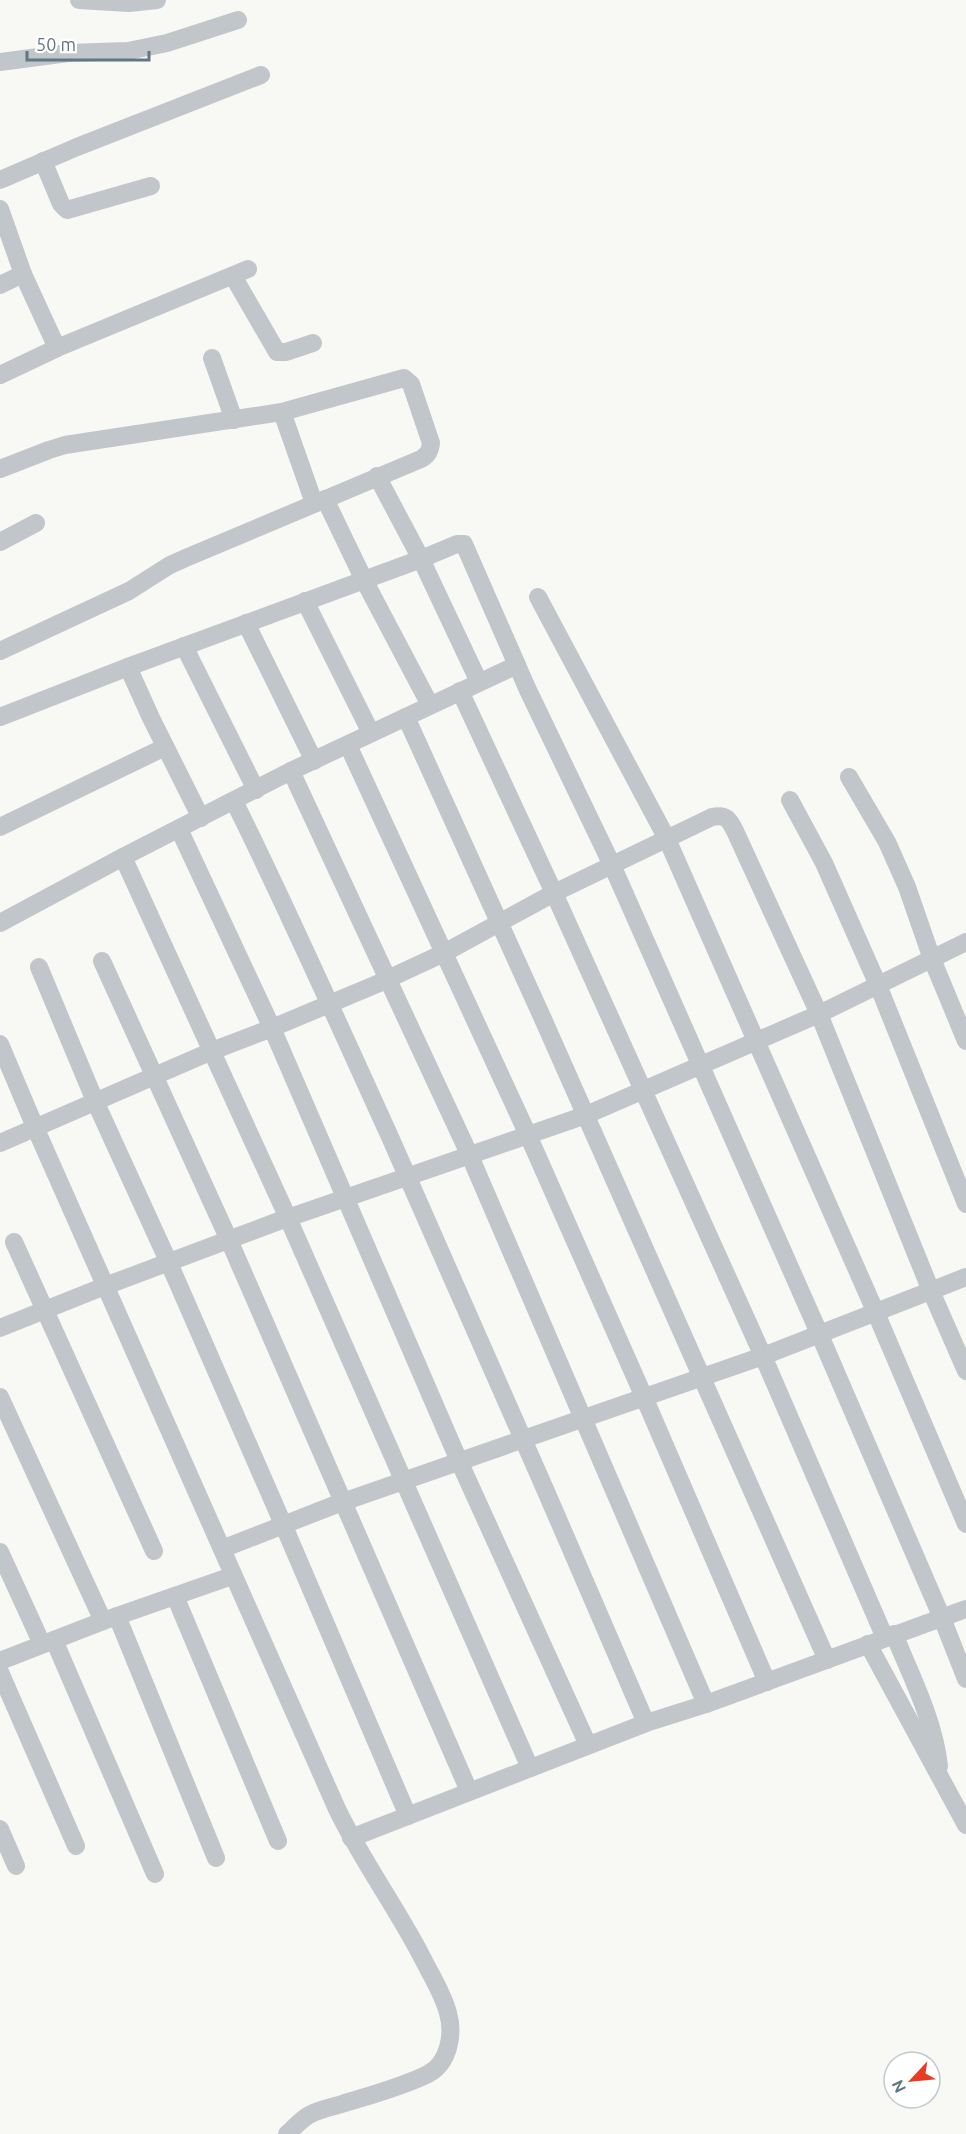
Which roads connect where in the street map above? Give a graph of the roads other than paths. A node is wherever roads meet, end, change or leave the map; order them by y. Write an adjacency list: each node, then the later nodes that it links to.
1 (79, 0): 2 (street)
2 (157, 0)
3 (238, 20): 4 (street)
4 (0, 62)
5 (261, 75): 6 (street)
6 (43, 161): 7 (street); 8 (street)
7 (0, 180)
8 (151, 186)
9 (0, 209): 10 (street)
10 (23, 274): 11 (street); 13 (street)
11 (0, 285)
12 (313, 343): 13 (street)
13 (57, 348): 15 (street)
14 (212, 358): 17 (street)
15 (0, 375)
16 (282, 412): 17 (street); 19 (street); 20 (street)
17 (234, 420): 18 (street)
18 (0, 469)
19 (377, 476): 20 (street); 23 (street)
20 (319, 501): 24 (street); 29 (street)
21 (36, 523): 22 (street)
22 (0, 542)
23 (421, 559): 24 (street); 30 (street); 32 (street)
24 (364, 580): 26 (street); 34 (street)
25 (538, 597): 49 (street)
26 (305, 601): 27 (street); 37 (street)
27 (246, 623): 28 (street); 40 (street)
28 (184, 646): 31 (street); 43 (street)
29 (0, 651)
30 (517, 665): 32 (street); 51 (street)
31 (128, 667): 35 (street); 39 (street)
32 (479, 682): 33 (street)
33 (460, 691): 34 (street); 52 (street)
34 (430, 705): 36 (street)
35 (0, 717)
36 (406, 717): 37 (street); 54 (street)
37 (371, 734): 38 (street)
38 (348, 745): 40 (street); 56 (street)
39 (165, 747): 46 (street); 47 (street)
40 (314, 761): 41 (street)
41 (291, 771): 43 (street); 60 (street)
42 (849, 777): 57 (street)
43 (256, 790): 45 (street)
44 (790, 800): 61 (street)
45 (234, 801): 46 (street); 62 (street)
46 (201, 818): 48 (street)
47 (0, 827)
48 (179, 829): 50 (street); 64 (street)
49 (667, 839): 51 (street); 63 (street); 65 (street)
50 (123, 857): 53 (street); 68 (street)
51 (612, 865): 52 (street); 69 (street)
52 (554, 893): 54 (street); 71 (street)
53 (2, 915)
54 (500, 922): 56 (street); 73 (street)
55 (966, 942): 57 (street)
56 (444, 953): 60 (street); 75 (street)
57 (932, 959): 61 (street); 66 (street)
58 (102, 961): 70 (street)
59 (39, 967): 72 (street)
60 (386, 980): 62 (street); 77 (street)
61 (878, 985): 63 (street); 80 (street)
62 (330, 1004): 64 (street); 78 (street)
63 (819, 1014): 65 (street); 87 (street)
64 (272, 1028): 68 (street); 79 (street)
65 (755, 1041): 69 (street); 89 (street)
66 (966, 1041)
67 (0, 1044): 74 (street)
68 (212, 1051): 70 (street); 81 (street)
69 (700, 1064): 71 (street); 91 (street)
70 (154, 1075): 72 (street); 82 (street)
71 (642, 1090): 73 (street); 92 (street)
72 (95, 1101): 74 (street); 84 (street)
73 (586, 1115): 75 (street); 94 (street)
74 (35, 1127): 76 (street); 86 (street)
75 (528, 1135): 77 (street); 96 (street)
76 (0, 1143)
77 (470, 1156): 78 (street); 97 (street)
78 (408, 1177): 79 (street); 98 (street)
79 (347, 1199): 81 (street); 99 (street)
80 (966, 1204)
81 (288, 1218): 82 (street); 100 (street)
82 (229, 1240): 84 (street); 101 (street)
83 (14, 1242): 88 (street)
84 (169, 1263): 86 (street); 102 (street)
85 (966, 1277): 87 (street)
86 (105, 1286): 88 (street); 104 (street)
87 (931, 1291): 89 (street); 93 (street)
88 (45, 1309): 90 (street); 105 (street)
89 (876, 1313): 91 (street); 103 (street)
90 (0, 1328)
91 (819, 1333): 92 (street); 110 (street)
92 (763, 1356): 94 (street); 112 (street)
93 (966, 1371)
94 (703, 1377): 96 (street); 114 (street)
95 (0, 1397): 111 (street)
96 (644, 1397): 97 (street); 118 (street)
97 (582, 1419): 98 (street); 119 (street)
98 (524, 1438): 99 (street); 120 (street)
99 (459, 1461): 100 (street); 121 (street)
100 (402, 1481): 101 (street); 122 (street)
101 (343, 1501): 102 (street); 124 (street)
102 (283, 1524): 104 (street); 125 (street)
103 (966, 1524)
104 (222, 1549): 107 (street)
105 (154, 1551)
106 (0, 1552): 113 (street)
107 (232, 1576): 108 (street); 128 (street)
108 (174, 1596): 111 (street); 129 (street)
109 (966, 1609): 110 (street)
110 (942, 1618): 112 (street); 117 (street)
111 (110, 1619): 113 (street); 131 (street)
112 (882, 1639): 114 (street); 123 (street); 123 (street)
113 (48, 1642): 115 (street); 133 (street)
114 (827, 1660): 118 (street)
115 (0, 1661)
116 (0, 1672): 130 (street)
117 (966, 1679)
118 (767, 1682): 119 (street)
119 (706, 1704): 120 (street)
120 (646, 1723): 121 (street)
121 (588, 1745): 122 (street)
122 (530, 1768): 124 (street)
123 (939, 1772): 126 (street)
124 (468, 1791): 125 (street)
125 (408, 1816): 128 (street)
126 (966, 1825)
127 (0, 1829): 132 (street)
128 (351, 1838): 134 (street)
129 (278, 1841)
130 (76, 1846)
131 (216, 1858)
132 (16, 1866)
133 (155, 1874)
134 (287, 2134)

